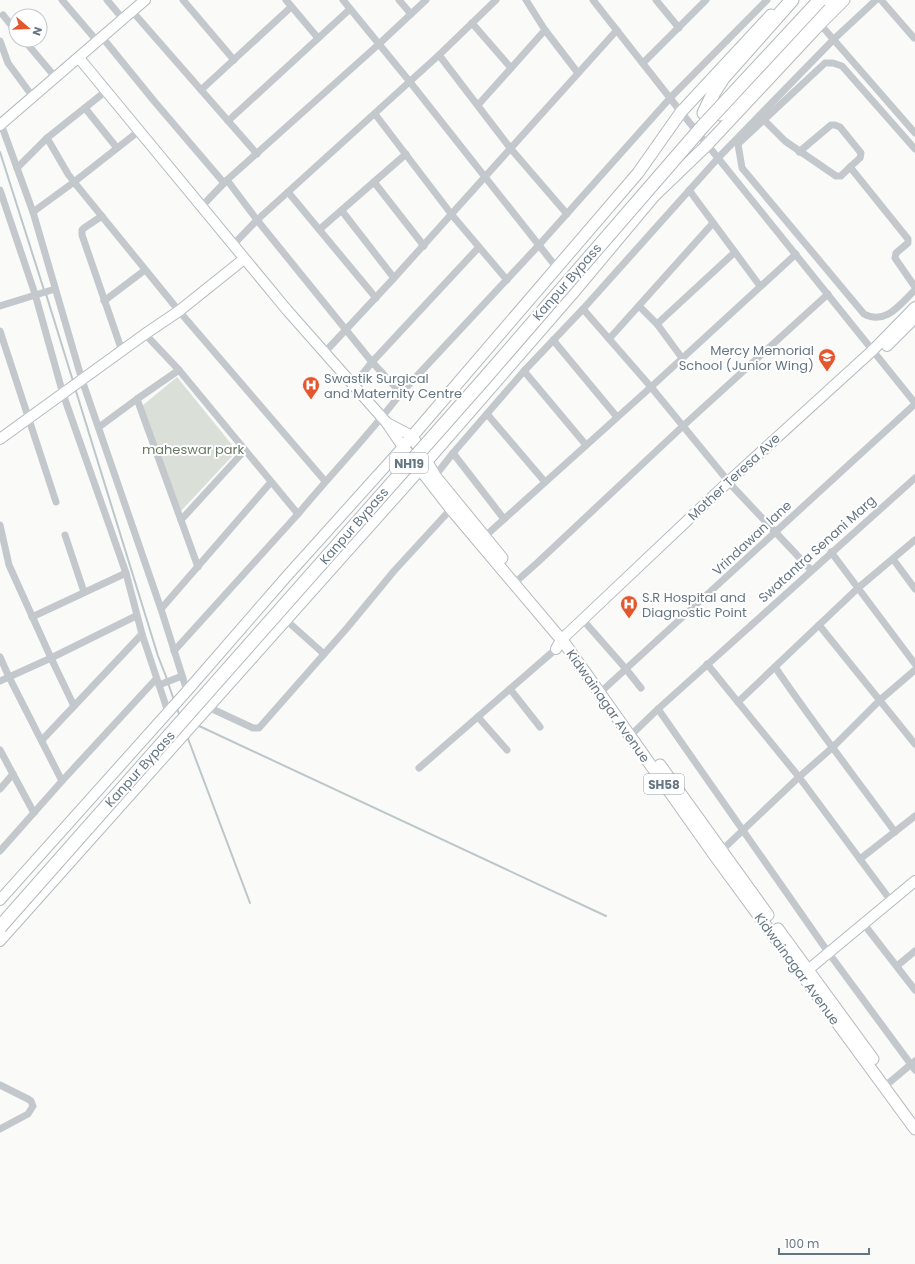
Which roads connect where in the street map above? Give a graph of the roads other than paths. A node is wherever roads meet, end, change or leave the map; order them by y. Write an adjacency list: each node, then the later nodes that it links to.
1 (62, 0): 37 (street)
2 (107, 0): 28 (street)
3 (143, 0): 25 (street)
4 (183, 0): 44 (street)
5 (286, 0): 23 (street)
6 (343, 0): 24 (street)
7 (399, 0): 26 (street)
8 (426, 0): 26 (street)
9 (496, 0): 30 (street)
10 (526, 0): 33 (street)
11 (593, 0): 34 (street)
12 (656, 0): 32 (street)
13 (706, 0): 32 (street)
14 (767, 0): 53 (street)
15 (784, 0): 56 (main road)
16 (792, 0): 57 (highway)
17 (808, 0): 57 (highway, Kanpur Bypass / NH19)
18 (820, 0): 62 (highway, Kanpur Bypass / NH19, bridge)
19 (832, 0): 62 (highway, bridge)
20 (844, 0): 31 (main road)
21 (876, 0): 38 (street)
22 (881, 0): 36 (street)
23 (291, 7): 35 (street); 44 (street)
24 (350, 8): 35 (street); 40 (street)
25 (132, 11): 28 (street); 50 (street)
26 (411, 14): 40 (street)
27 (3, 15): 29 (street)
28 (123, 19): 37 (street)
29 (8, 21)
30 (472, 23): 42 (street); 46 (street)
31 (820, 24): 38 (street); 66 (main road)
32 (679, 28): 45 (street)
33 (545, 30): 46 (street); 47 (street)
34 (617, 30): 45 (street); 47 (street)
35 (318, 38): 60 (street)
36 (915, 38)
37 (100, 39): 43 (street); 77 (street)
38 (834, 39): 64 (street); 73 (street)
39 (0, 41): 52 (street)
40 (379, 44): 49 (street); 71 (street)
41 (31, 48): 48 (street)
42 (439, 55): 49 (street); 54 (street)
43 (79, 58): 48 (street); 51 (street)
44 (234, 60): 50 (street)
45 (643, 63): 53 (street)
46 (511, 68): 54 (street)
47 (578, 73): 68 (street)
48 (56, 78): 52 (street)
49 (410, 82): 58 (street); 76 (street)
50 (201, 90): 60 (street)
51 (106, 91): 55 (street); 63 (street)
52 (33, 97): 61 (street)
53 (671, 97): 56 (street); 87 (street)
54 (478, 105): 68 (street)
55 (85, 108): 65 (street); 67 (street)
56 (681, 112): 66 (street); 100 (main road)
57 (704, 113): 229 (highway, Kanpur Bypass / NH19)
58 (374, 114): 72 (street); 82 (street)
59 (764, 120): 69 (street); 70 (street); 105 (street)
60 (228, 121): 71 (street)
61 (1, 124): 75 (street)
62 (703, 126): 231 (highway, Kanpur Bypass / NH19, bridge)
63 (139, 131): 67 (street); 84 (street)
64 (915, 132)
65 (47, 138): 75 (street); 78 (street)
66 (707, 144): 73 (street); 149 (main road)
67 (117, 148): 78 (street)
68 (511, 148): 76 (street); 87 (street)
69 (915, 149)
70 (799, 152): 74 (street); 74 (street)
71 (257, 154): 77 (street)
72 (406, 154): 79 (street); 88 (street)
73 (719, 157): 81 (street); 98 (street)
74 (850, 167): 105 (street)
75 (17, 168): 86 (street)
76 (486, 177): 88 (street); 94 (street)
77 (226, 181): 84 (street); 90 (street)
78 (74, 182): 86 (street); 89 (street)
79 (374, 182): 85 (street); 95 (street)
80 (0, 190): 83 (street)
81 (689, 190): 91 (street); 114 (street)
82 (288, 192): 90 (street); 92 (street)
83 (2, 200): 107 (street)
84 (202, 206): 93 (street)
85 (342, 211): 92 (street); 102 (street)
86 (33, 212): 106 (street)
87 (567, 214): 94 (street)
88 (452, 215): 95 (street); 96 (street)
89 (102, 216): 101 (street); 110 (street)
90 (257, 220): 93 (street); 118 (street)
91 (713, 223): 97 (street); 112 (street)
92 (320, 229): 109 (street)
93 (233, 245): 99 (street)
94 (539, 245): 100 (street); 103 (street)
95 (424, 246): 102 (street)
96 (479, 247): 103 (street); 127 (street)
97 (735, 252): 104 (street); 117 (street)
98 (796, 254): 104 (street); 108 (street)
99 (244, 259): 115 (street); 124 (street)
100 (557, 268): 143 (main road)
101 (145, 270): 110 (street); 115 (street)
102 (394, 278): 109 (street)
103 (507, 280): 134 (street)
104 (760, 286): 126 (street)
105 (915, 288)
106 (53, 290): 107 (street); 130 (street)
107 (37, 294): 111 (street); 133 (street)
108 (828, 294): 125 (street); 141 (street)
109 (376, 298): 118 (street)
110 (104, 301): 123 (street)
111 (0, 306)
112 (639, 306): 117 (street); 121 (street)
113 (915, 307): 125 (street)
114 (583, 309): 121 (street); 122 (street)
115 (179, 311): 120 (street); 152 (street)
116 (915, 318): 125 (street)
117 (657, 324): 126 (street)
118 (347, 330): 124 (street); 127 (street)
119 (0, 331): 139 (street)
120 (145, 334): 123 (street); 128 (street)
121 (609, 339): 132 (street)
122 (553, 340): 129 (street); 138 (street)
123 (122, 351): 130 (street)
124 (325, 352): 131 (street)
125 (875, 353): 136 (street); 155 (street)
126 (682, 358): 132 (street)
127 (372, 362): 131 (street); 134 (street)
128 (179, 370): 135 (street); 147 (street)
129 (524, 370): 137 (street); 145 (street)
130 (80, 382): 133 (street); 142 (street)
131 (353, 386): 140 (street)
132 (651, 387): 138 (street); 141 (street)
133 (65, 393): 139 (street); 170 (street)
134 (401, 393): 140 (street)
135 (137, 399): 142 (street); 160 (street)
136 (915, 403): 162 (street, Vrindawan lane)
137 (487, 414): 148 (street); 154 (street)
138 (617, 417): 145 (street)
139 (28, 419): 144 (street); 156 (street)
140 (384, 420): 143 (street); 146 (street); 152 (street)
141 (683, 426): 155 (street); 171 (street)
142 (99, 427): 175 (street)
143 (412, 436): 146 (main road); 149 (main road, Kidwainagar Avenue / SH58)
144 (0, 439)
145 (586, 445): 154 (street)
146 (403, 447): 149 (main road, Kidwainagar Avenue / SH58); 199 (street)
147 (245, 450): 153 (street); 160 (street)
148 (453, 453): 150 (street); 159 (street)
149 (423, 466): 150 (main road, Kidwainagar Avenue / SH58); 157 (main road, Kidwainagar Avenue / SH58); 178 (street)
150 (435, 476): 164 (main road, Kidwainagar Avenue / SH58)
151 (914, 480): 166 (street, Swatantra Senani Marg)
152 (326, 481): 158 (street)
153 (271, 482): 158 (street); 168 (street)
154 (545, 482): 159 (street)
155 (730, 484): 162 (street); 179 (street)
156 (56, 502)
157 (452, 509): 164 (main road, Kidwainagar Avenue / SH58); 184 (street)
158 (298, 514): 183 (street)
159 (504, 519): 164 (street)
160 (181, 520): 168 (street)
161 (0, 525): 177 (street)
162 (775, 533): 169 (street); 190 (street, Vrindawan lane)
163 (65, 535): 174 (street)
164 (482, 540): 171 (main road, Kidwainagar Avenue / SH58); 182 (main road, Kidwainagar Avenue / SH58)
165 (915, 540): 167 (street)
166 (831, 552): 169 (street, Swatantra Senani Marg); 172 (street)
167 (893, 559): 172 (street); 173 (street)
168 (198, 567): 175 (street)
169 (811, 570): 187 (street, Swatantra Senani Marg)
170 (126, 573): 174 (street); 176 (street)
171 (519, 579): 182 (main road, Kidwainagar Avenue / SH58)
172 (858, 588): 180 (street); 188 (street)
173 (915, 589)
174 (84, 592): 177 (street)
175 (161, 609): 183 (street)
176 (136, 616): 181 (street); 186 (street)
177 (32, 617): 186 (street)
178 (286, 620): 184 (street); 203 (street)
179 (584, 622): 182 (street); 190 (street)
180 (819, 625): 189 (street); 200 (street)
181 (142, 634): 195 (street); 202 (street)
182 (564, 641): 197 (street); 198 (main road, Kidwainagar Avenue / SH58); 208 (main road, Kidwainagar Avenue / SH58)
183 (174, 651): 193 (street)
184 (324, 654): 203 (street)
185 (0, 657): 192 (street)
186 (50, 658): 192 (street); 202 (street)
187 (707, 664): 201 (street); 204 (street, Swatantra Senani Marg)
188 (915, 664)
189 (775, 667): 201 (street); 211 (street)
190 (626, 669): 196 (street); 198 (street, Vrindawan lane)
191 (915, 670): 200 (street)
192 (9, 677): 194 (street); 209 (street)
193 (179, 677): 195 (street); 199 (street)
194 (0, 681)
195 (157, 682): 205 (street); 217 (street)
196 (641, 688)
197 (510, 689): 206 (street); 207 (street)
198 (604, 689): 208 (main road, Kidwainagar Avenue / SH58)
199 (185, 694): 205 (street)
200 (880, 700): 210 (street); 211 (street)
201 (738, 702): 216 (street)
202 (74, 706): 209 (street)
203 (208, 707): 232 (street)
204 (658, 708): 208 (street, Swatantra Senani Marg); 221 (street)
205 (170, 710): 227 (street)
206 (478, 717): 213 (street); 214 (street)
207 (540, 727)
208 (632, 734): 224 (main road, Kidwainagar Avenue / SH58)
209 (42, 740): 217 (street)
210 (915, 744)
211 (833, 747): 216 (street); 222 (street)
212 (0, 750): 215 (street)
213 (507, 750)
214 (419, 768)
215 (13, 774): 218 (street); 219 (street)
216 (799, 777): 221 (street); 225 (street)
217 (62, 781): 219 (street)
218 (0, 789)
219 (34, 813): 223 (street)
220 (915, 816): 222 (street)
221 (743, 831): 224 (street); 234 (street)
222 (895, 832): 225 (street)
223 (0, 852)
224 (718, 853): 236 (main road, Kidwainagar Avenue / SH58)
225 (860, 859): 228 (street)
226 (915, 881): 228 (street)
227 (0, 900)
228 (891, 901): 230 (street)
229 (0, 914)
230 (863, 923): 234 (street); 235 (street)
231 (0, 927)
232 (0, 941)
233 (915, 951): 235 (street)
234 (828, 952): 236 (street); 238 (street)
235 (897, 966): 237 (street)
236 (805, 972): 239 (main road, Kidwainagar Avenue / SH58)
237 (915, 990)
238 (914, 1065): 239 (street)
239 (887, 1084): 241 (main road, Kidwainagar Avenue / SH58); 243 (main road, Kidwainagar Avenue / SH58)
240 (0, 1085): 242 (street)
241 (915, 1118)
242 (0, 1129)
243 (915, 1129)

